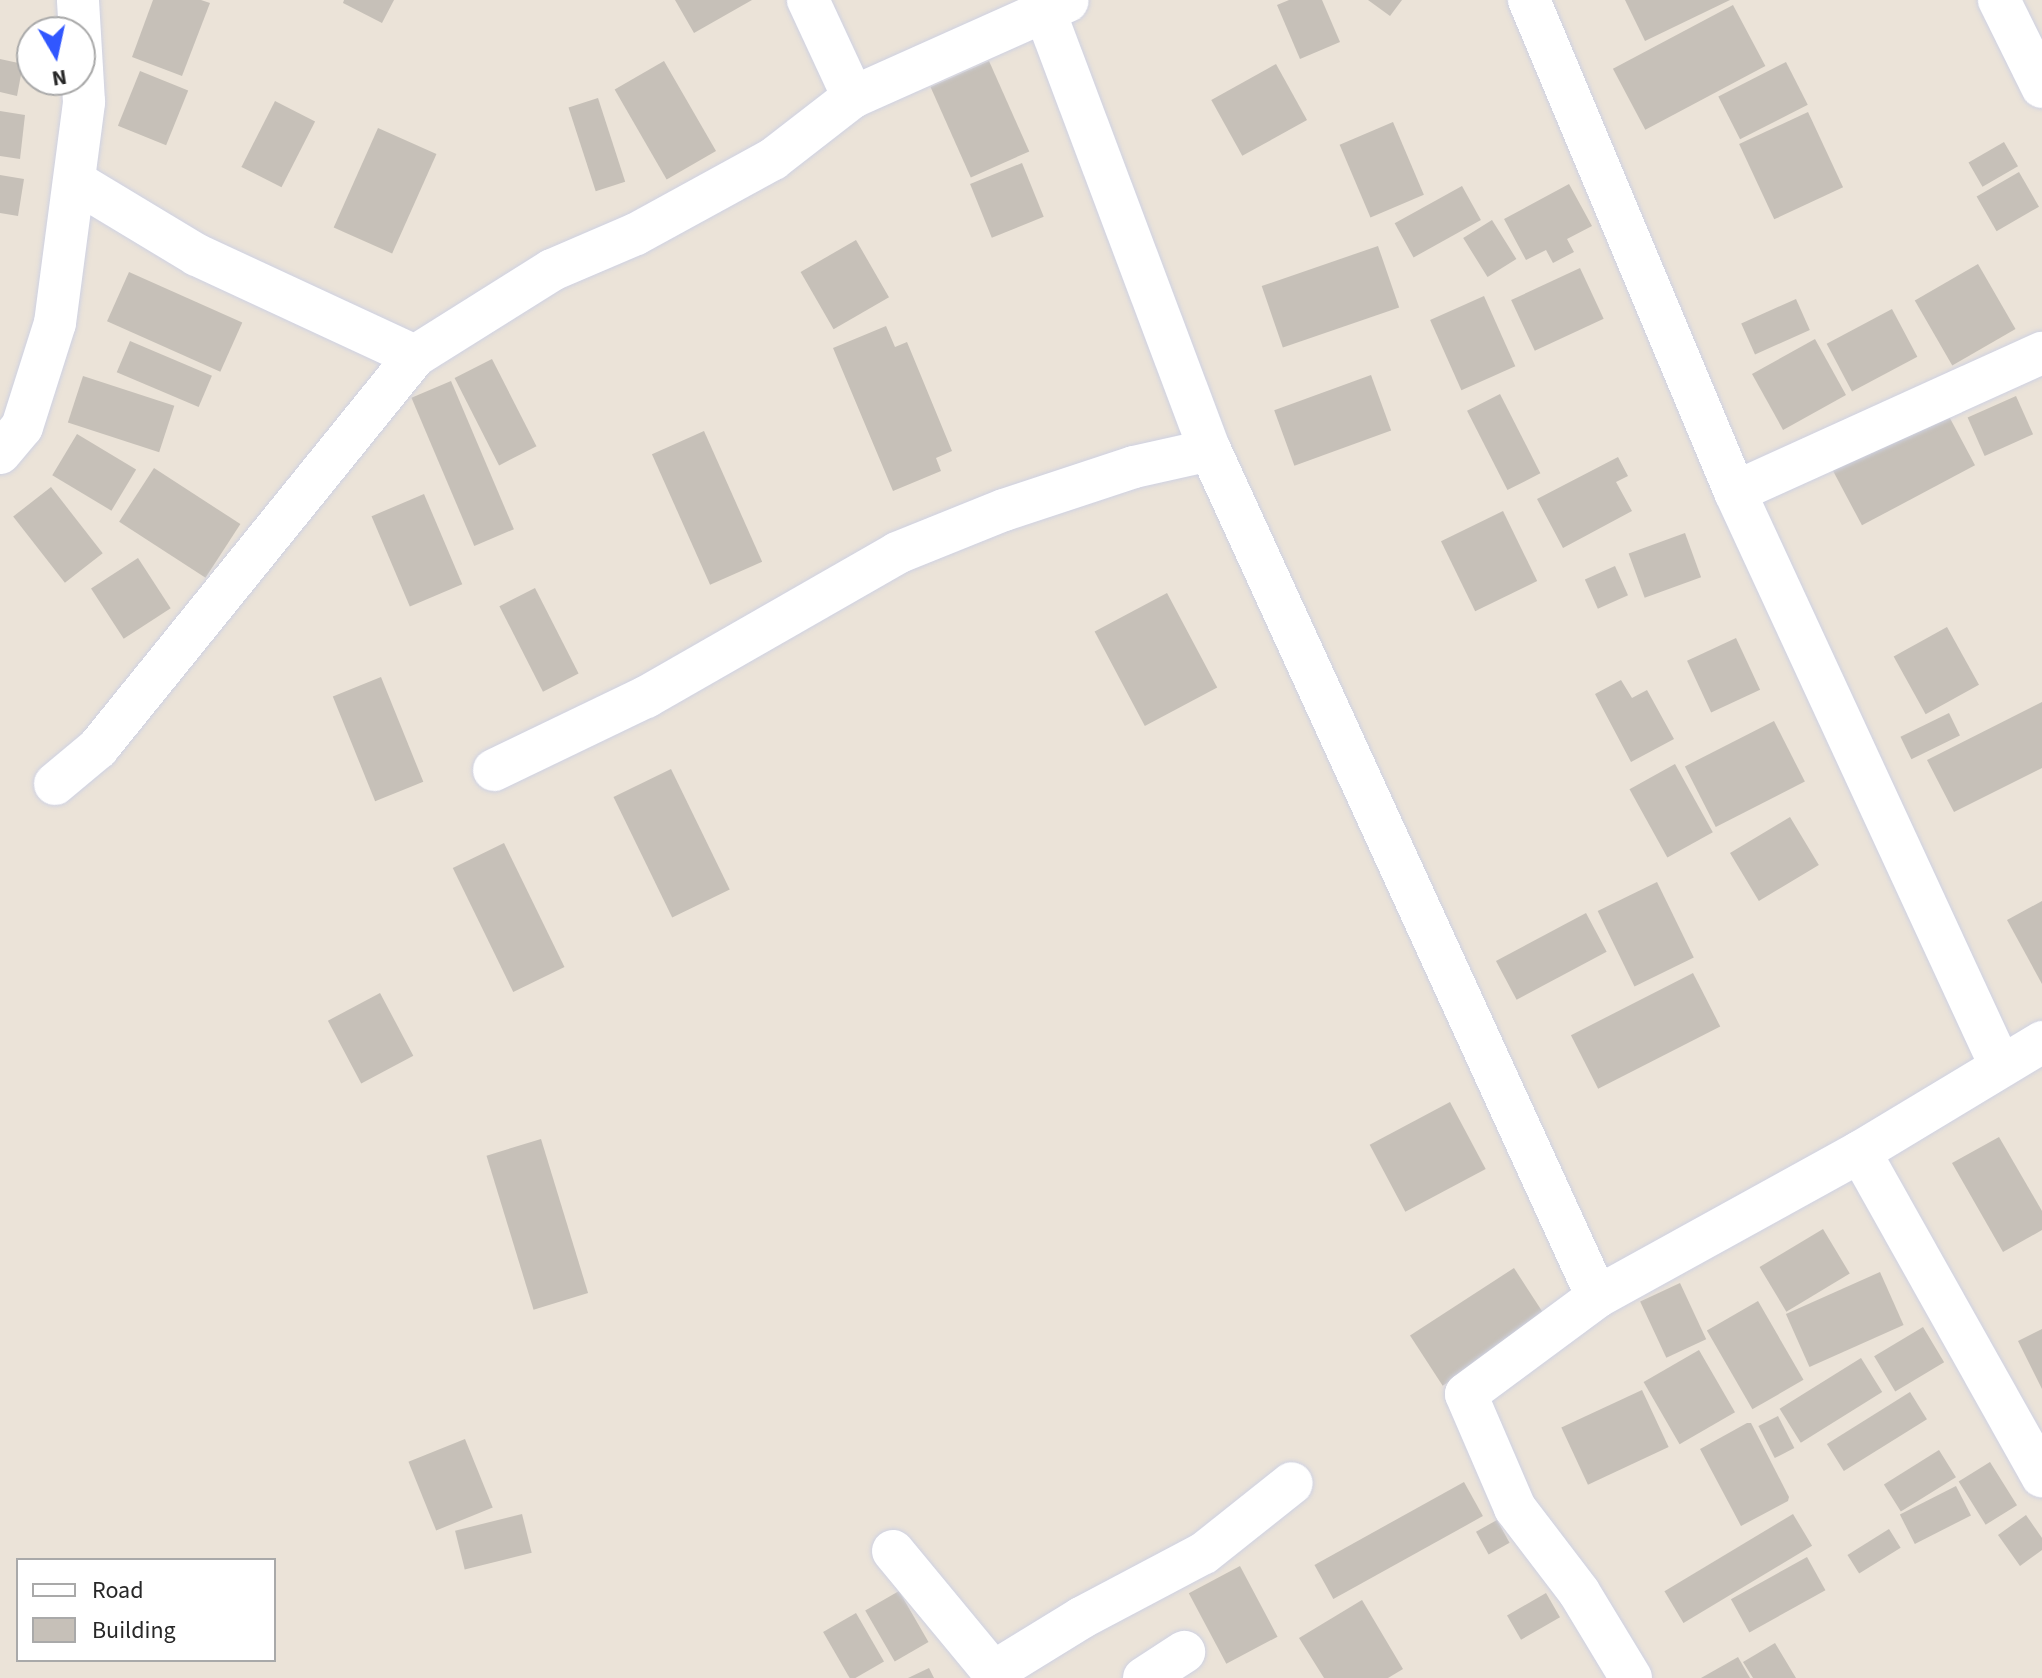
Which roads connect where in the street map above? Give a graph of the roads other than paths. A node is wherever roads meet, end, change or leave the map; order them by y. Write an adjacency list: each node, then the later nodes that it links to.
1 (78, 0): 8 (street)
2 (808, 0): 7 (street)
3 (1529, 0): 13 (street)
4 (1999, 0): 6 (street)
5 (1058, 6): 7 (street); 11 (street)
6 (2042, 87)
7 (853, 97): 10 (street)
8 (76, 182): 10 (street); 12 (street)
9 (2042, 353): 13 (street)
10 (415, 356): 15 (street)
11 (1210, 450): 14 (street); 19 (street)
12 (0, 453)
13 (1735, 492): 17 (street)
14 (494, 770)
15 (55, 784)
16 (2042, 1042): 17 (street)
17 (2000, 1065): 18 (street)
18 (1860, 1152): 19 (street); 20 (street)
19 (1597, 1297): 26 (street)
20 (2042, 1476)
21 (1292, 1483): 24 (street)
22 (893, 1551): 24 (street)
23 (1184, 1652): 25 (street)
24 (996, 1674)
25 (1144, 1678)
26 (1631, 1678)

